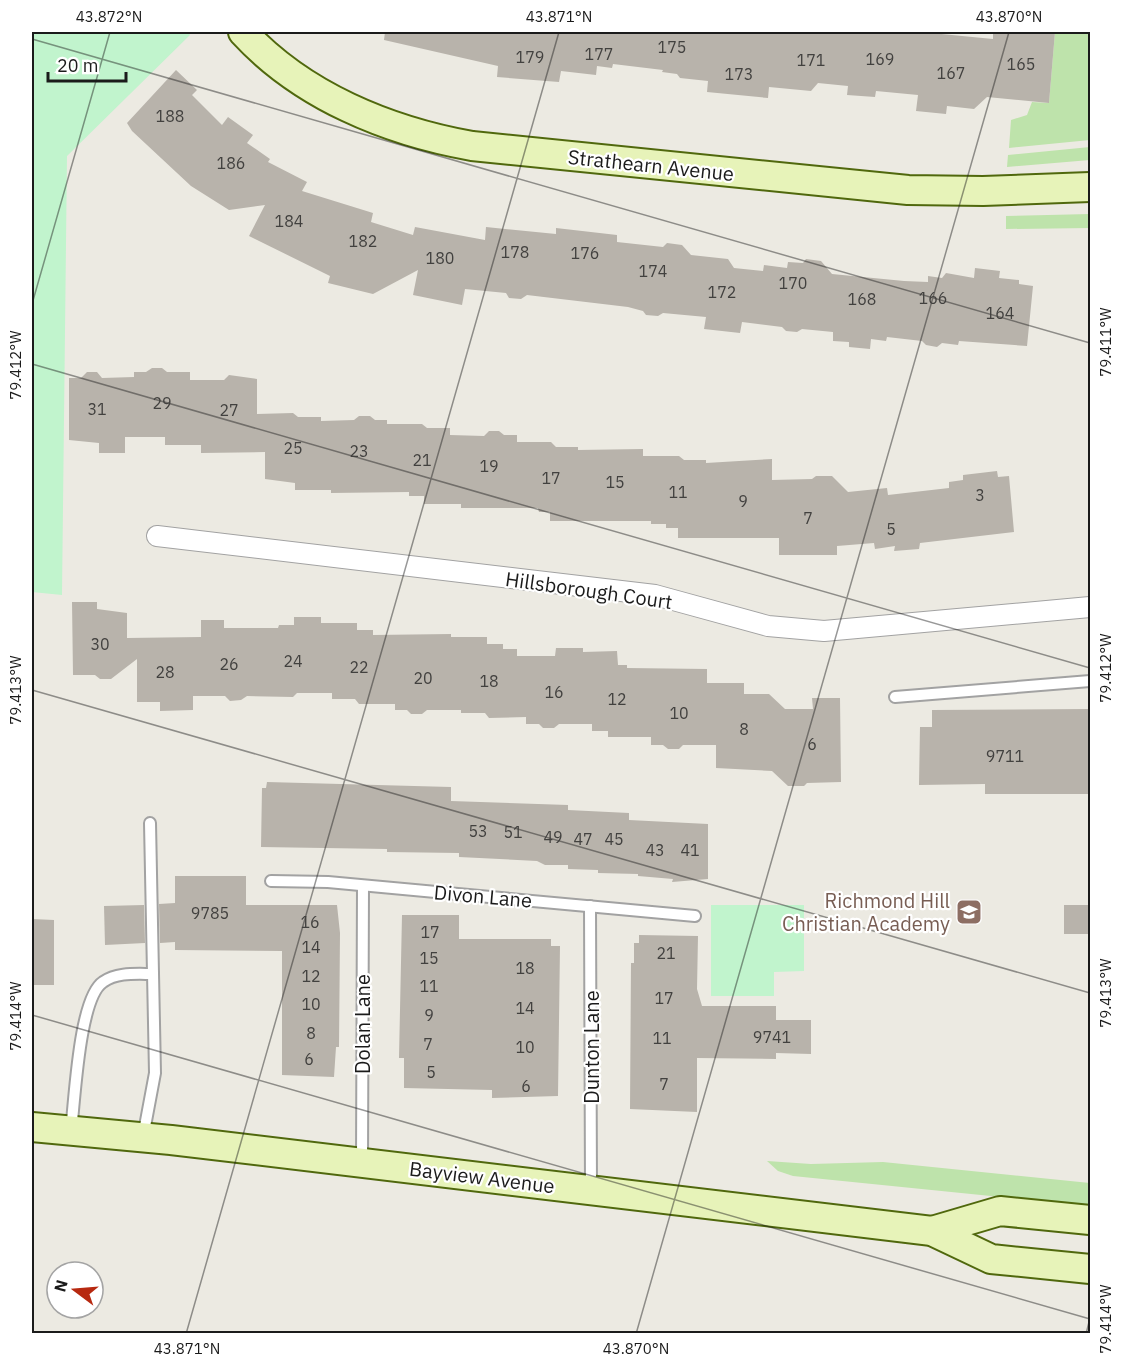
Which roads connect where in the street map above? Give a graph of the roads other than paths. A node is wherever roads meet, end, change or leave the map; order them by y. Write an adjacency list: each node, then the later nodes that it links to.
1 (243, 32): 2 (main road, Strathearn Avenue)
2 (1090, 187)
3 (157, 536): 4 (street, Hillsborough Court)
4 (1090, 607)
5 (1090, 681): 6 (lane)
6 (895, 697)
7 (150, 823): 12 (lane)
8 (271, 881): 9 (lane, Divon Lane)
9 (363, 885): 10 (lane, Divon Lane); 16 (lane, Dolan Lane)
10 (590, 906): 11 (lane, Divon Lane); 17 (lane, Dunton Lane)
11 (695, 916)
12 (153, 974): 14 (lane); 15 (lane)
13 (32, 1127): 14 (main road, Bayview Avenue)
14 (71, 1130): 15 (main road, Bayview Avenue)
15 (143, 1137): 16 (main road, Bayview Avenue)
16 (362, 1163): 17 (main road, Bayview Avenue)
17 (591, 1189): 19 (main road, Bayview Avenue)
18 (1090, 1220): 19 (main road, Bayview Avenue)
19 (932, 1231): 20 (main road, Bayview Avenue)
20 (1090, 1269)

